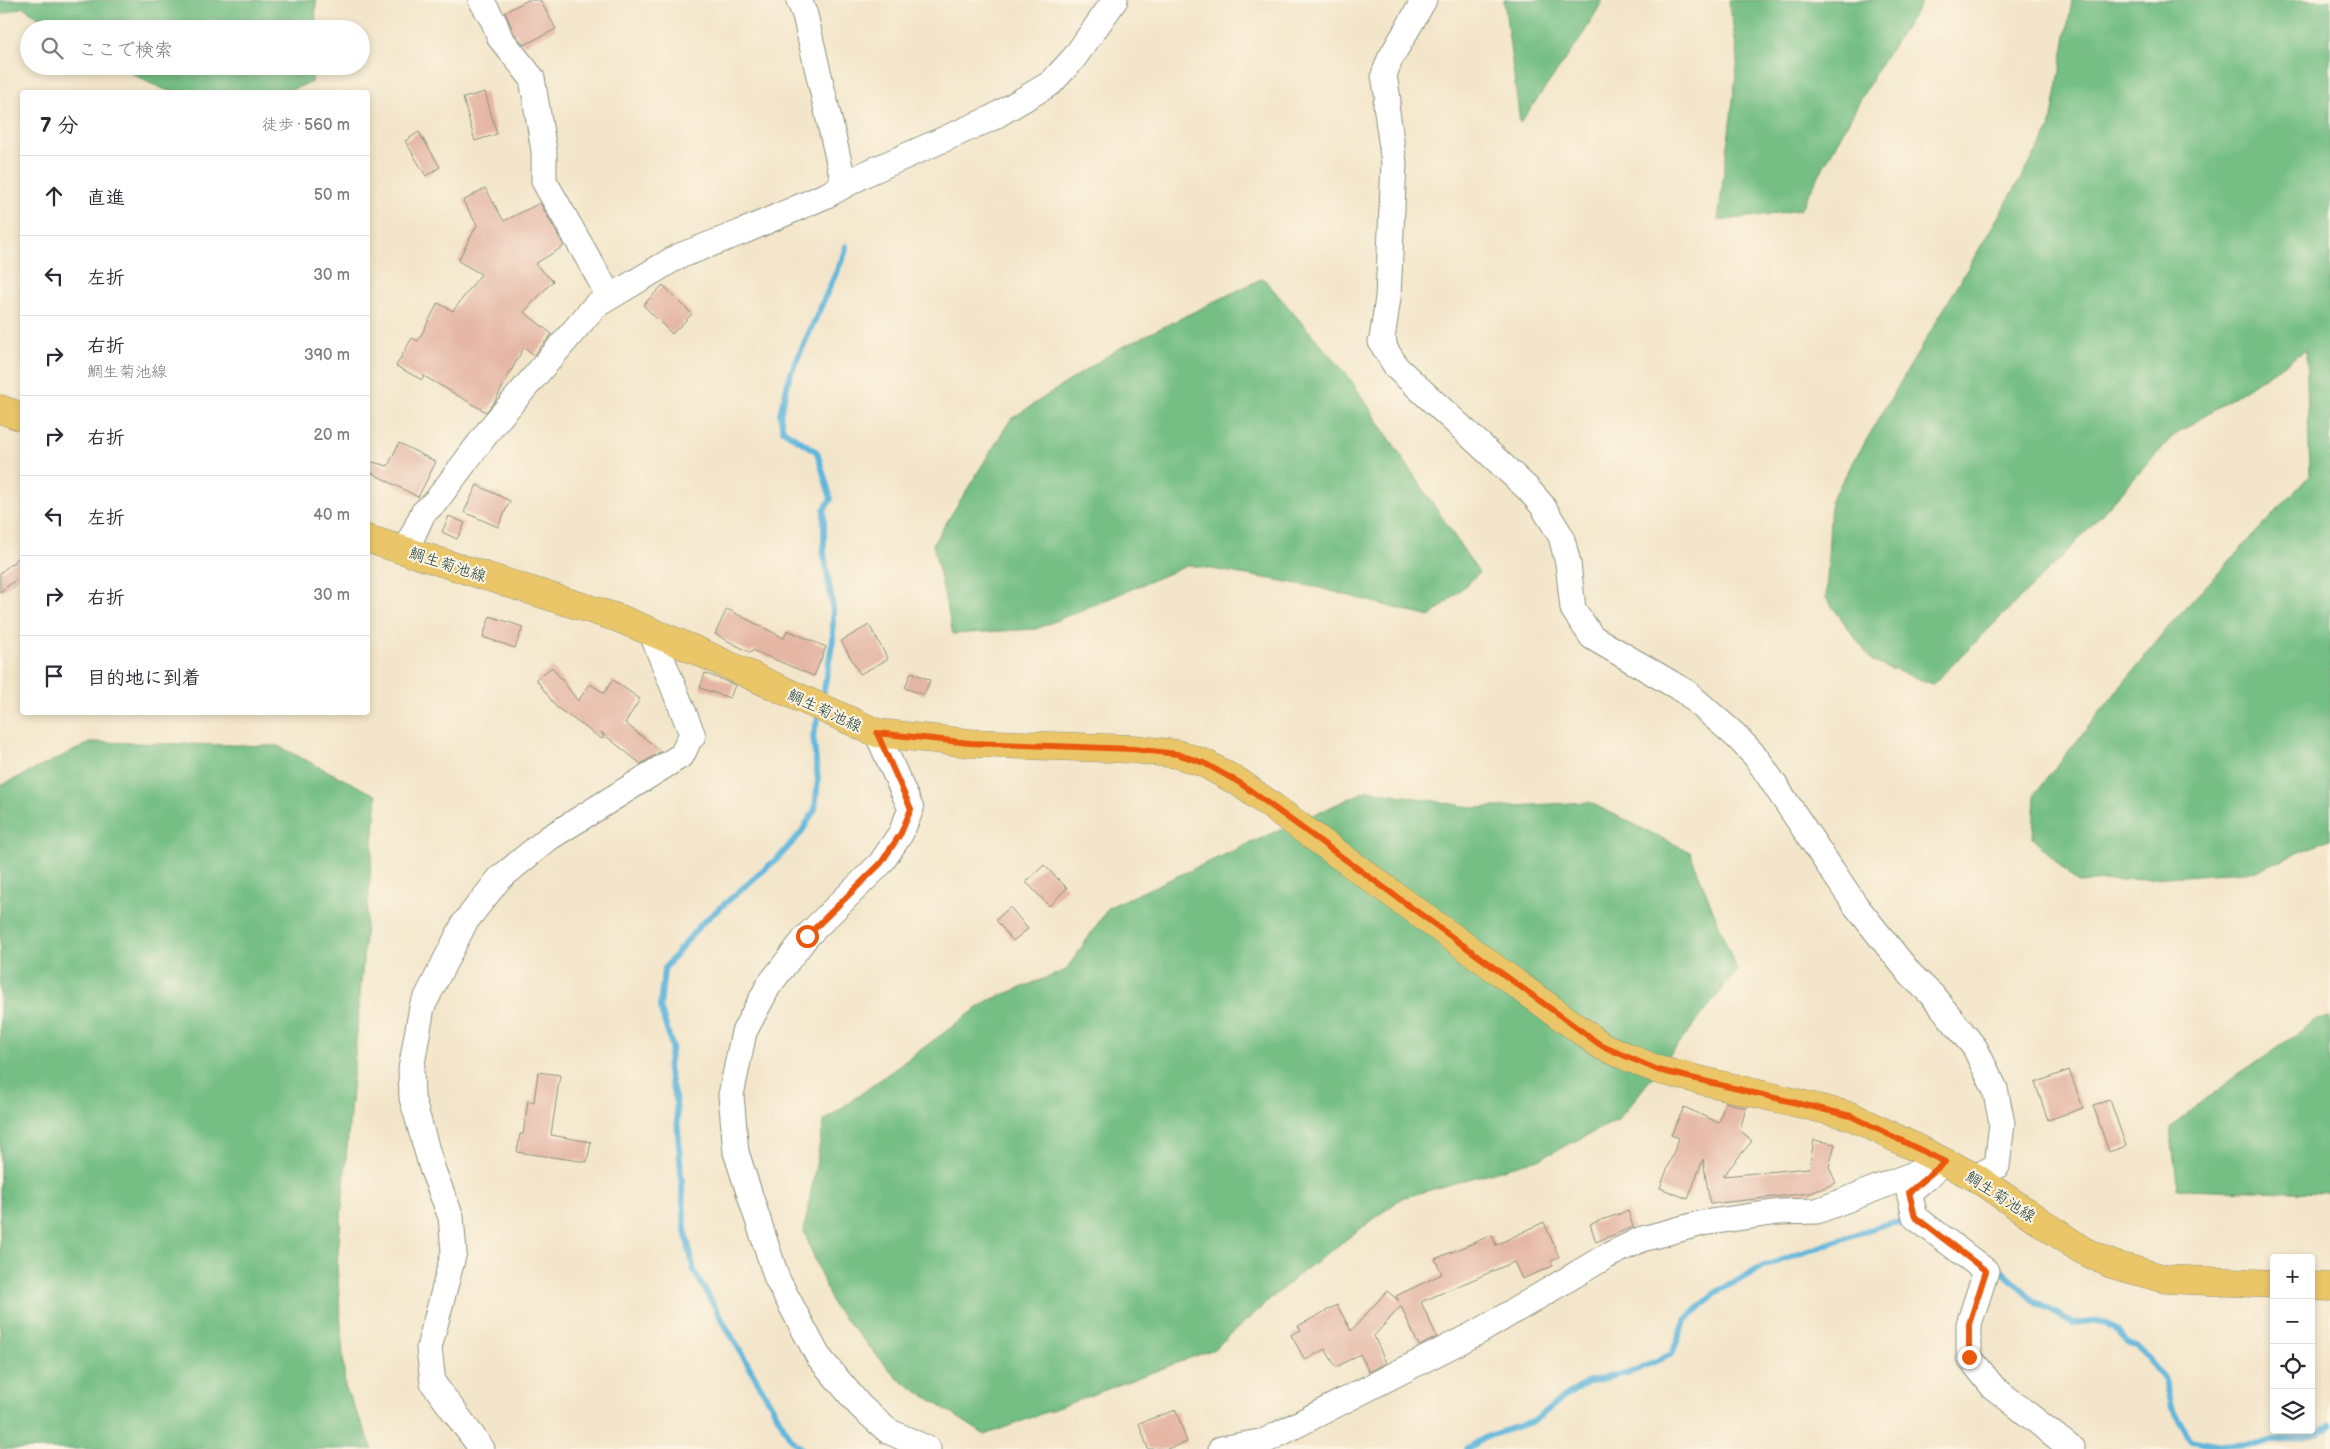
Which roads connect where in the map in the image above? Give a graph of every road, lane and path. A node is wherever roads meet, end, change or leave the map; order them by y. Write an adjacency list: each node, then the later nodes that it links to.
1 (481, 0): 6 (street)
2 (799, 0): 5 (street)
3 (1115, 0): 5 (street)
4 (1424, 0): 14 (street)
5 (844, 184): 6 (street)
6 (610, 297): 10 (street)
7 (0, 409): 8 (main road)
8 (20, 416)
9 (370, 540): 10 (main road, 鯛生菊池線)
10 (406, 550): 11 (main road, 鯛生菊池線)
11 (652, 634): 12 (main road, 鯛生菊池線); 18 (street)
12 (877, 733): 13 (main road, 鯛生菊池線); 19 (street)
13 (1945, 1162): 14 (main road, 鯛生菊池線); 20 (street); 21 (street)
14 (1975, 1177): 15 (main road, 鯛生菊池線)
15 (2270, 1284)
16 (2315, 1286): 17 (main road)
17 (2330, 1286)
18 (482, 1449)
19 (928, 1449)
20 (1221, 1449)
21 (2072, 1449)

